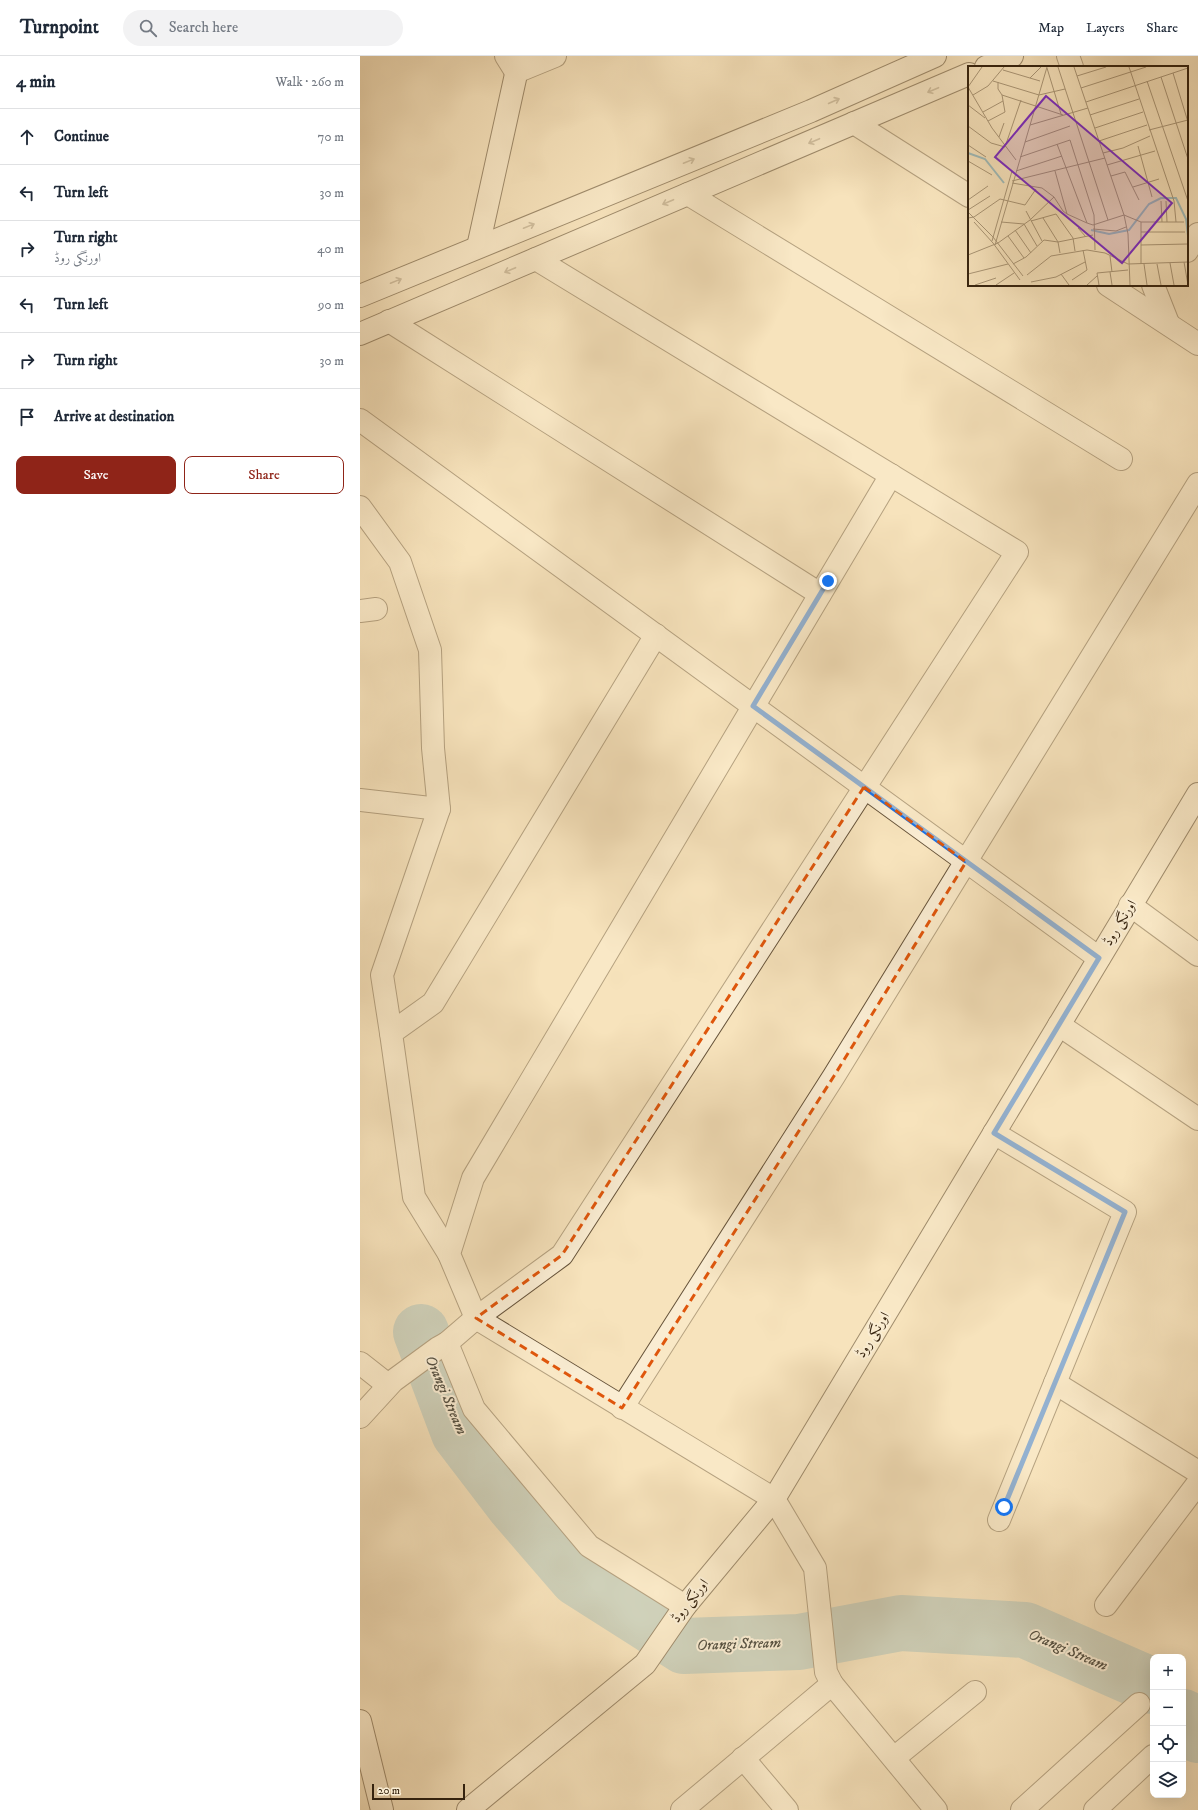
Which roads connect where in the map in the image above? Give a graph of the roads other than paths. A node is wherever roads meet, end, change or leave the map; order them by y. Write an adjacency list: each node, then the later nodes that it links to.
1 (555, 56): 5 (street)
2 (935, 56): 13 (street, one-way to 2)
3 (1012, 56): 6 (street)
4 (1068, 56): 7 (street)
5 (514, 61): 13 (street)
6 (988, 66)
7 (1072, 66)
8 (968, 74): 9 (street, one-way to 9)
9 (854, 123): 10 (street, one-way to 10); 11 (street)
10 (688, 194): 15 (street, one-way to 15); 24 (street)
11 (968, 195)
12 (1198, 234): 14 (street)
13 (478, 247): 18 (street, one-way to 13)
14 (1188, 249)
15 (536, 258): 19 (street, one-way to 19); 25 (street)
16 (1110, 286): 20 (street)
17 (1159, 289): 20 (street)
18 (360, 296)
19 (389, 322): 21 (street); 28 (street)
20 (1168, 324): 22 (street)
21 (360, 334)
22 (1198, 344)
23 (360, 420): 29 (street)
24 (1121, 459)
25 (890, 475): 28 (street); 31 (street)
26 (1198, 484): 35 (street)
27 (360, 507): 34 (street)
28 (820, 594): 30 (street)
29 (656, 635): 30 (street); 40 (street)
30 (753, 706): 31 (street); 43 (street)
31 (864, 788): 35 (street); 44 (street)
32 (1198, 795): 36 (street, اورنگی روڈ)
33 (360, 800): 34 (street)
34 (439, 809): 40 (street)
35 (966, 862): 38 (street); 49 (street)
36 (1130, 905): 37 (street); 38 (street, اورنگی روڈ)
37 (1198, 955)
38 (1099, 958): 39 (street, اورنگی روڈ)
39 (1059, 1024): 41 (street); 42 (street, اورنگی روڈ)
40 (391, 1033): 43 (street)
41 (1198, 1119)
42 (994, 1133): 48 (street); 53 (street, اورنگی روڈ)
43 (449, 1254): 44 (street)
44 (476, 1318): 45 (street); 49 (street)
45 (442, 1345): 47 (street); 56 (street)
46 (360, 1363): 47 (street)
47 (390, 1383): 50 (street)
48 (1055, 1383): 51 (street); 54 (street)
49 (622, 1408): 53 (street)
50 (360, 1417)
51 (1198, 1472)
52 (1198, 1483): 55 (street)
53 (774, 1499): 56 (street, اورنگی روڈ); 57 (street)
54 (999, 1520)
55 (1106, 1605)
56 (681, 1611): 65 (street, اورنگی روڈ)
57 (829, 1678): 61 (street); 62 (street)
58 (975, 1692): 62 (street)
59 (1139, 1704): 69 (street)
60 (360, 1721): 64 (street)
61 (743, 1758): 66 (street); 67 (street)
62 (894, 1758): 68 (street)
63 (1150, 1759): 70 (street)
64 (382, 1810)
65 (468, 1810)
66 (682, 1810)
67 (787, 1810)
68 (936, 1810)
69 (1022, 1810)
70 (1095, 1810)

